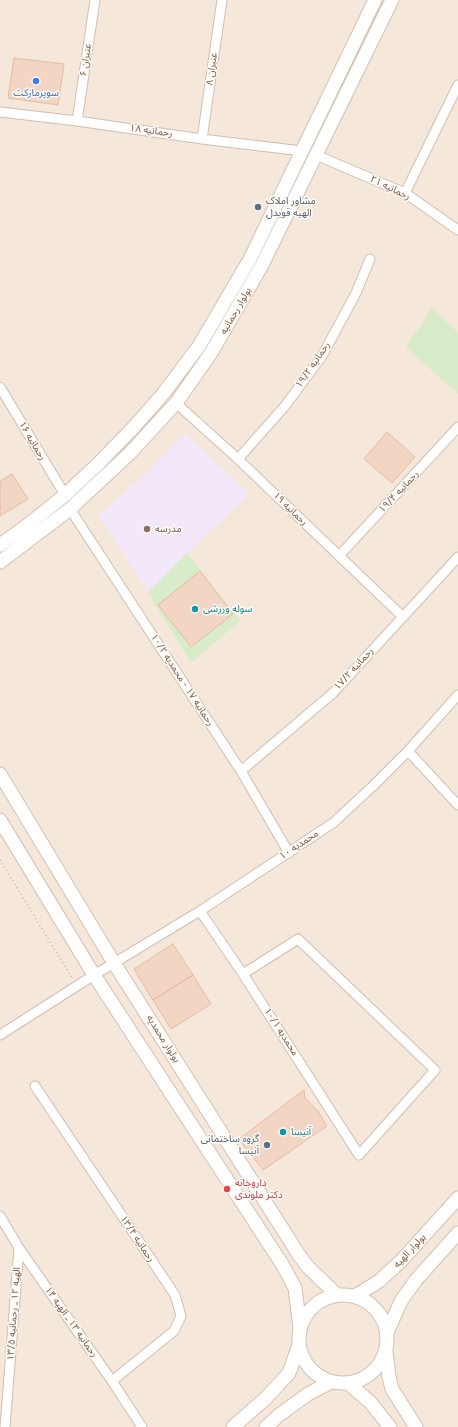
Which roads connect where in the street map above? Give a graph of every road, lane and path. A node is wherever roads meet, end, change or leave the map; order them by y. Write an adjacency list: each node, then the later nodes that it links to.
1 (95, 0): 7 (street, عنبران ۶)
2 (222, 0): 8 (street, عنبران ۸)
3 (374, 0): 9 (main road, بولوار رحمانیه)
4 (392, 0): 10 (main road, بولوار رحمانیه)
5 (458, 85): 11 (street)
6 (0, 112): 7 (street, رحمانیه ۱۸)
7 (77, 121): 8 (street, رحمانیه ۱۸)
8 (202, 139): 9 (street, رحمانیه ۱۸)
9 (302, 151): 10 (main road); 18 (main road, بولوار رحمانیه)
10 (316, 155): 11 (street, رحمانیه ۲۱); 15 (main road, بولوار رحمانیه)
11 (405, 193): 12 (street, رحمانیه ۲۱)
12 (458, 230)
13 (370, 259): 17 (street, رحمانیه ۱۹/۲)
14 (0, 387): 18 (street, رحمانیه ۱۶)
15 (176, 403): 17 (street, رحمانیه ۱۹); 19 (main road, بولوار رحمانیه)
16 (458, 427): 21 (street, رحمانیه ۱۹/۴)
17 (238, 459): 21 (street, رحمانیه ۱۹)
18 (65, 495): 20 (main road, بولوار رحمانیه)
19 (70, 509): 23 (main road, بولوار رحمانیه); 27 (street, رحمانیه ۱۷ - محمدیه ۱۰/۲)
20 (0, 545)
21 (339, 556): 24 (street, رحمانیه ۱۹)
22 (458, 557): 24 (street, رحمانیه ۱۷/۲)
23 (0, 562)
24 (402, 616): 27 (street, رحمانیه ۱۷/۲)
25 (458, 695): 26 (street, محمدیه ۱۰)
26 (408, 751): 29 (street); 31 (street, محمدیه ۱۰)
27 (241, 771): 31 (street, رحمانیه ۱۷ - محمدیه ۱۰/۲)
28 (0, 774): 34 (main road, بولوار محمدیه)
29 (458, 805)
30 (0, 820): 36 (main road)
31 (289, 853): 33 (street, محمدیه ۱۰)
32 (0, 860): 37 (path)
33 (200, 911): 34 (street, محمدیه ۱۰); 35 (street, محمدیه ۱۰/۱)
34 (114, 963): 36 (street, محمدیه ۱۰); 44 (main road, بولوار محمدیه)
35 (243, 974): 35 (street, محمدیه ۱۰/۱)
36 (94, 975): 37 (street, محمدیه ۱۰); 46 (main road)
37 (77, 986): 38 (street, محمدیه ۱۰)
38 (0, 1035)
39 (35, 1086): 50 (street, رحمانیه ۱۳/۴)
40 (458, 1198): 45 (main road, بولوار الهیه)
41 (0, 1216): 43 (street, رحمانیه ۱۳ ـ الهیه ۱۴)
42 (458, 1233): 47 (main road)
43 (19, 1248): 50 (street, رحمانیه ۱۳ ـ الهیه ۱۴); 53 (street, الهیه ۱۲ ـ رحمانیه ۱۳/۵)
44 (337, 1295): 45 (main road); 46 (main road)
45 (355, 1296): 47 (main road)
46 (300, 1328): 48 (main road)
47 (387, 1333): 49 (main road)
48 (299, 1345): 51 (main road); 55 (main road)
49 (386, 1352): 52 (main road); 58 (main road)
50 (112, 1381): 54 (street, رحمانیه ۱۳ ـ الهیه ۱۴)
51 (331, 1382): 52 (main road); 56 (main road)
52 (349, 1384): 57 (main road)
53 (5, 1427)
54 (142, 1427)
55 (233, 1427)
56 (266, 1427)
57 (390, 1427)
58 (416, 1427)

